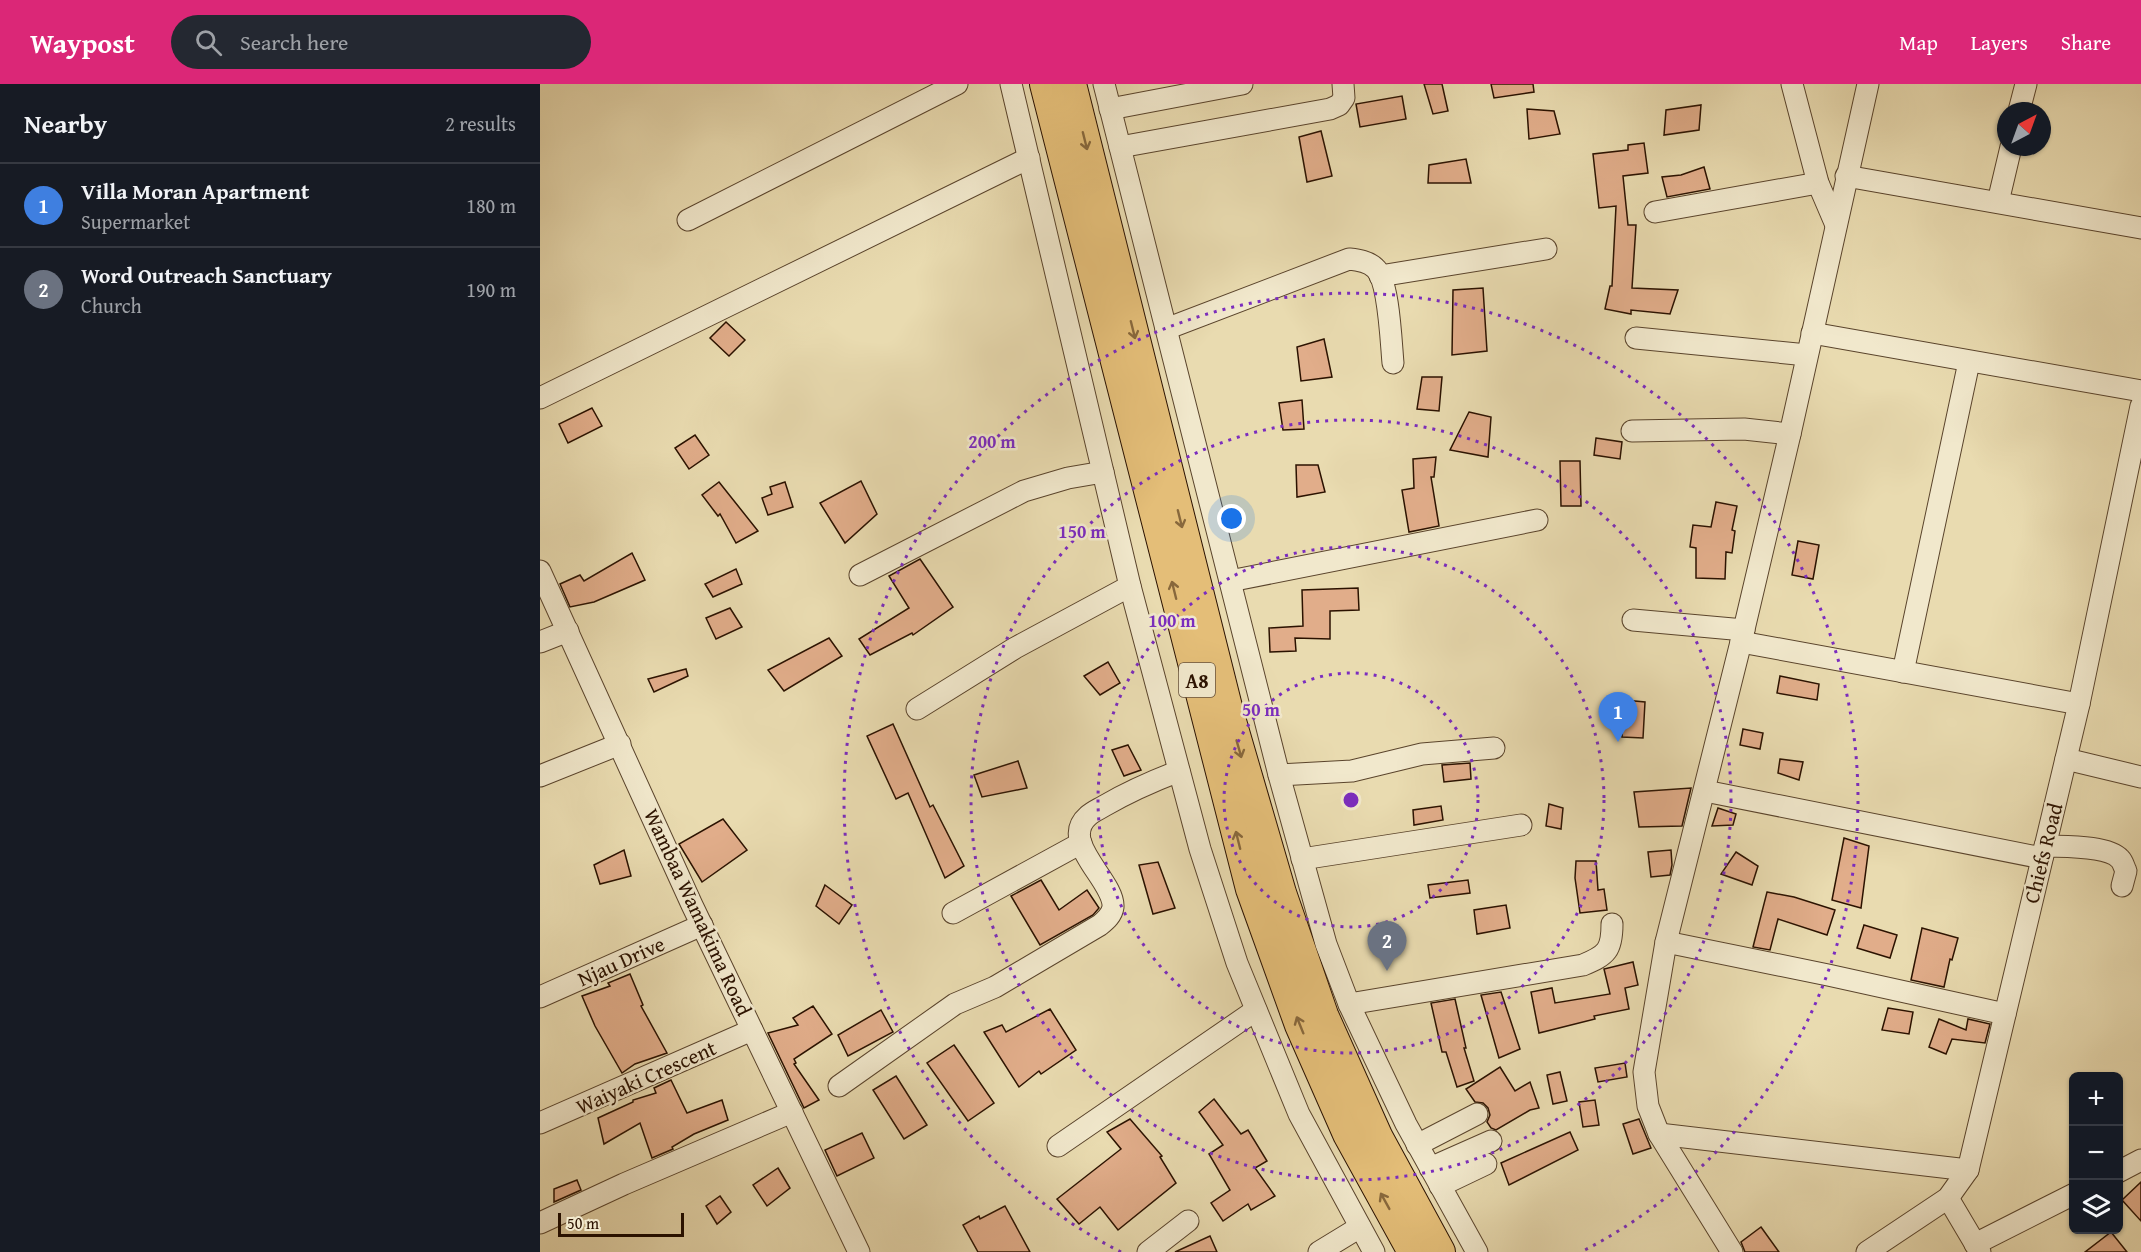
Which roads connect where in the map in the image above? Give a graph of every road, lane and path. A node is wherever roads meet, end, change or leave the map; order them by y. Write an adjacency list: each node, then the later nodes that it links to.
1 (957, 84): 20 (street)
2 (1011, 84): 15 (street)
3 (1045, 84): 97 (highway, A8, one-way to 3)
4 (1071, 84): 33 (highway, A8, one-way to 33)
5 (1104, 84): 12 (street)
6 (1242, 84): 12 (street)
7 (1343, 84): 13 (street)
8 (1792, 84): 17 (street)
9 (1868, 84): 16 (street)
10 (2026, 84): 11 (street)
11 (2021, 102)
12 (1110, 109): 13 (street)
13 (1120, 147): 25 (street)
14 (2009, 156): 18 (street)
15 (1029, 158): 32 (street); 39 (street)
16 (1846, 176): 18 (street); 21 (street)
17 (1818, 183): 19 (street); 21 (street)
18 (1998, 202): 22 (street)
19 (1655, 212)
20 (688, 220)
21 (1836, 225): 26 (street)
22 (2141, 228)
23 (1546, 249): 24 (street)
24 (1380, 276): 25 (street); 30 (street)
25 (1166, 329): 37 (street)
26 (1812, 333): 28 (street); 29 (street)
27 (1636, 338): 28 (street)
28 (1807, 355): 36 (street)
29 (1969, 362): 31 (street); 49 (street)
30 (1394, 363)
31 (2141, 391)
32 (540, 398)
33 (1151, 403): 37 (street); 98 (highway, A8, one-way to 98)
34 (2141, 406): 38 (street, Chiefs Road)
35 (1632, 431): 36 (street)
36 (1790, 434): 47 (street)
37 (1193, 438): 43 (street)
38 (2136, 452): 50 (street, Chiefs Road)
39 (1103, 472): 42 (street); 44 (street)
40 (1537, 520): 43 (street)
41 (540, 571): 46 (street, Wambaa Wamakima Road)
42 (860, 575)
43 (1230, 581): 56 (street)
44 (1130, 586): 51 (street); 55 (street)
45 (1633, 620): 47 (street)
46 (568, 631): 48 (street); 52 (street, Wambaa Wamakima Road)
47 (1743, 636): 49 (street); 59 (street)
48 (540, 642)
49 (1903, 672): 50 (street)
50 (2079, 704): 54 (street, Chiefs Road)
51 (917, 709)
52 (620, 744): 57 (street); 67 (street, Wambaa Wamakima Road)
53 (1494, 748): 56 (street)
54 (2066, 759): 58 (street); 62 (street, Chiefs Road)
55 (1179, 771): 61 (street); 71 (street)
56 (1278, 775): 63 (street)
57 (540, 776)
58 (2141, 777)
59 (1705, 791): 62 (street); 68 (street)
60 (1521, 825): 63 (street)
61 (1081, 843): 65 (street); 74 (street)
62 (2043, 852): 64 (street); 72 (street, Chiefs Road)
63 (1302, 859): 70 (street)
64 (2122, 886)
65 (953, 913)
66 (1612, 924): 70 (street)
67 (702, 925): 69 (street, Njau Drive); 73 (street, Wambaa Wamakima Road)
68 (1666, 942): 72 (street); 78 (street)
69 (540, 997)
70 (1349, 1004): 80 (street)
71 (1256, 1010): 81 (street); 91 (street)
72 (2005, 1014): 85 (street, Chiefs Road)
73 (752, 1030): 75 (street, Wambaa Wamakima Road); 77 (street, Waiyaki Crescent)
74 (839, 1086)
75 (792, 1112): 90 (street); 93 (street, Wambaa Wamakima Road)
76 (1477, 1114): 80 (street)
77 (540, 1124)
78 (1659, 1134): 85 (street); 100 (street)
79 (1491, 1141): 86 (street)
80 (1417, 1145): 86 (street)
81 (1058, 1146)
82 (2141, 1160): 84 (street)
83 (1486, 1164): 86 (street)
84 (2123, 1169)
85 (1968, 1170): 88 (street, Chiefs Road)
86 (1435, 1177): 99 (street)
87 (2069, 1196): 92 (street)
88 (1948, 1198): 92 (street); 101 (street, Chiefs Road)
89 (1188, 1221): 94 (street)
90 (540, 1223)
91 (1360, 1227): 95 (street); 96 (street)
92 (1977, 1248)
93 (859, 1252)
94 (1148, 1252)
95 (1319, 1252)
96 (1374, 1252)
97 (1413, 1252)
98 (1440, 1252)
99 (1477, 1252)
100 (1732, 1252)
101 (1867, 1252)

